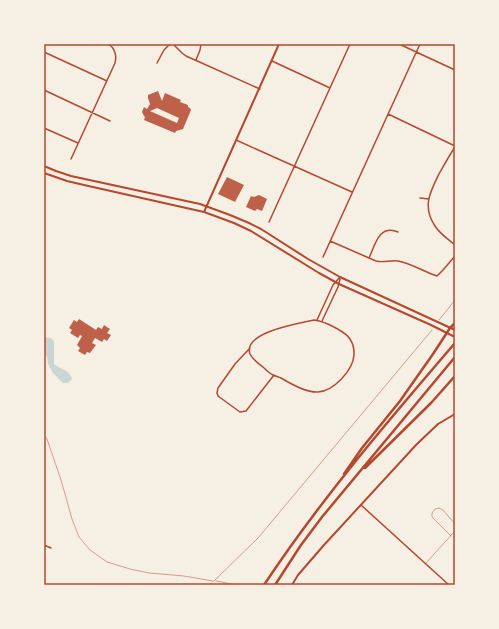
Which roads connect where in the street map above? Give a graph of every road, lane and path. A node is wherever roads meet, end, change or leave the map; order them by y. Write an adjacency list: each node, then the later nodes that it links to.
1 (109, 44): 15 (street)
2 (170, 44): 13 (street)
3 (174, 44): 11 (street)
4 (201, 44): 11 (street)
5 (279, 44): 12 (main road)
6 (350, 44): 16 (street)
7 (399, 44): 10 (street)
8 (420, 44): 10 (street)
9 (44, 52): 15 (street)
10 (416, 52): 14 (street); 20 (street)
11 (196, 60): 17 (street)
12 (272, 61): 16 (street); 17 (main road)
13 (158, 63)
14 (455, 70)
15 (107, 81): 19 (street)
16 (330, 88): 28 (street)
17 (260, 89): 23 (main road)
18 (44, 90): 19 (street)
19 (93, 113): 21 (street); 24 (street)
20 (388, 114): 25 (street); 30 (street)
21 (110, 121)
22 (44, 128): 24 (street)
23 (236, 140): 28 (street); 33 (main road)
24 (78, 144): 26 (street)
25 (455, 147): 32 (street)
26 (72, 159)
27 (44, 166): 33 (main road)
28 (294, 166): 30 (street); 35 (street)
29 (44, 173): 34 (main road)
30 (352, 192): 37 (street)
31 (420, 198): 32 (street)
32 (429, 199): 38 (street)
33 (206, 206): 34 (main road); 42 (main road)
34 (204, 212): 43 (main road)
35 (269, 222)
36 (398, 232): 41 (street)
37 (330, 240): 40 (street); 41 (street)
38 (455, 245)
39 (455, 256): 41 (street)
40 (323, 257)
41 (369, 258)
42 (340, 277): 43 (street); 50 (main road)
43 (337, 283): 46 (street); 47 (street); 52 (main road)
44 (455, 300): 45 (path)
45 (440, 319)
46 (317, 320): 47 (street); 55 (street)
47 (322, 321): 57 (street)
48 (455, 323): 50 (highway)
49 (435, 325): 70 (path)
50 (450, 328): 51 (main road); 52 (highway)
51 (455, 330)
52 (447, 333): 53 (main road); 62 (highway)
53 (455, 337)
54 (455, 343): 62 (highway)
55 (250, 348): 57 (street); 57 (street)
56 (455, 357): 61 (highway)
57 (274, 375)
58 (455, 376): 61 (highway)
59 (455, 414): 63 (main road)
60 (44, 434): 70 (path)
61 (356, 476): 73 (highway)
62 (330, 492): 72 (highway)
63 (361, 505): 69 (street); 74 (main road)
64 (455, 524): 66 (lane)
65 (455, 531): 66 (lane)
66 (451, 536): 69 (lane)
67 (44, 545): 68 (street)
68 (50, 548)
69 (426, 563): 75 (street)
70 (214, 581): 71 (path)
71 (237, 585)
72 (264, 585)
73 (275, 585)
74 (292, 585)
75 (449, 585)

